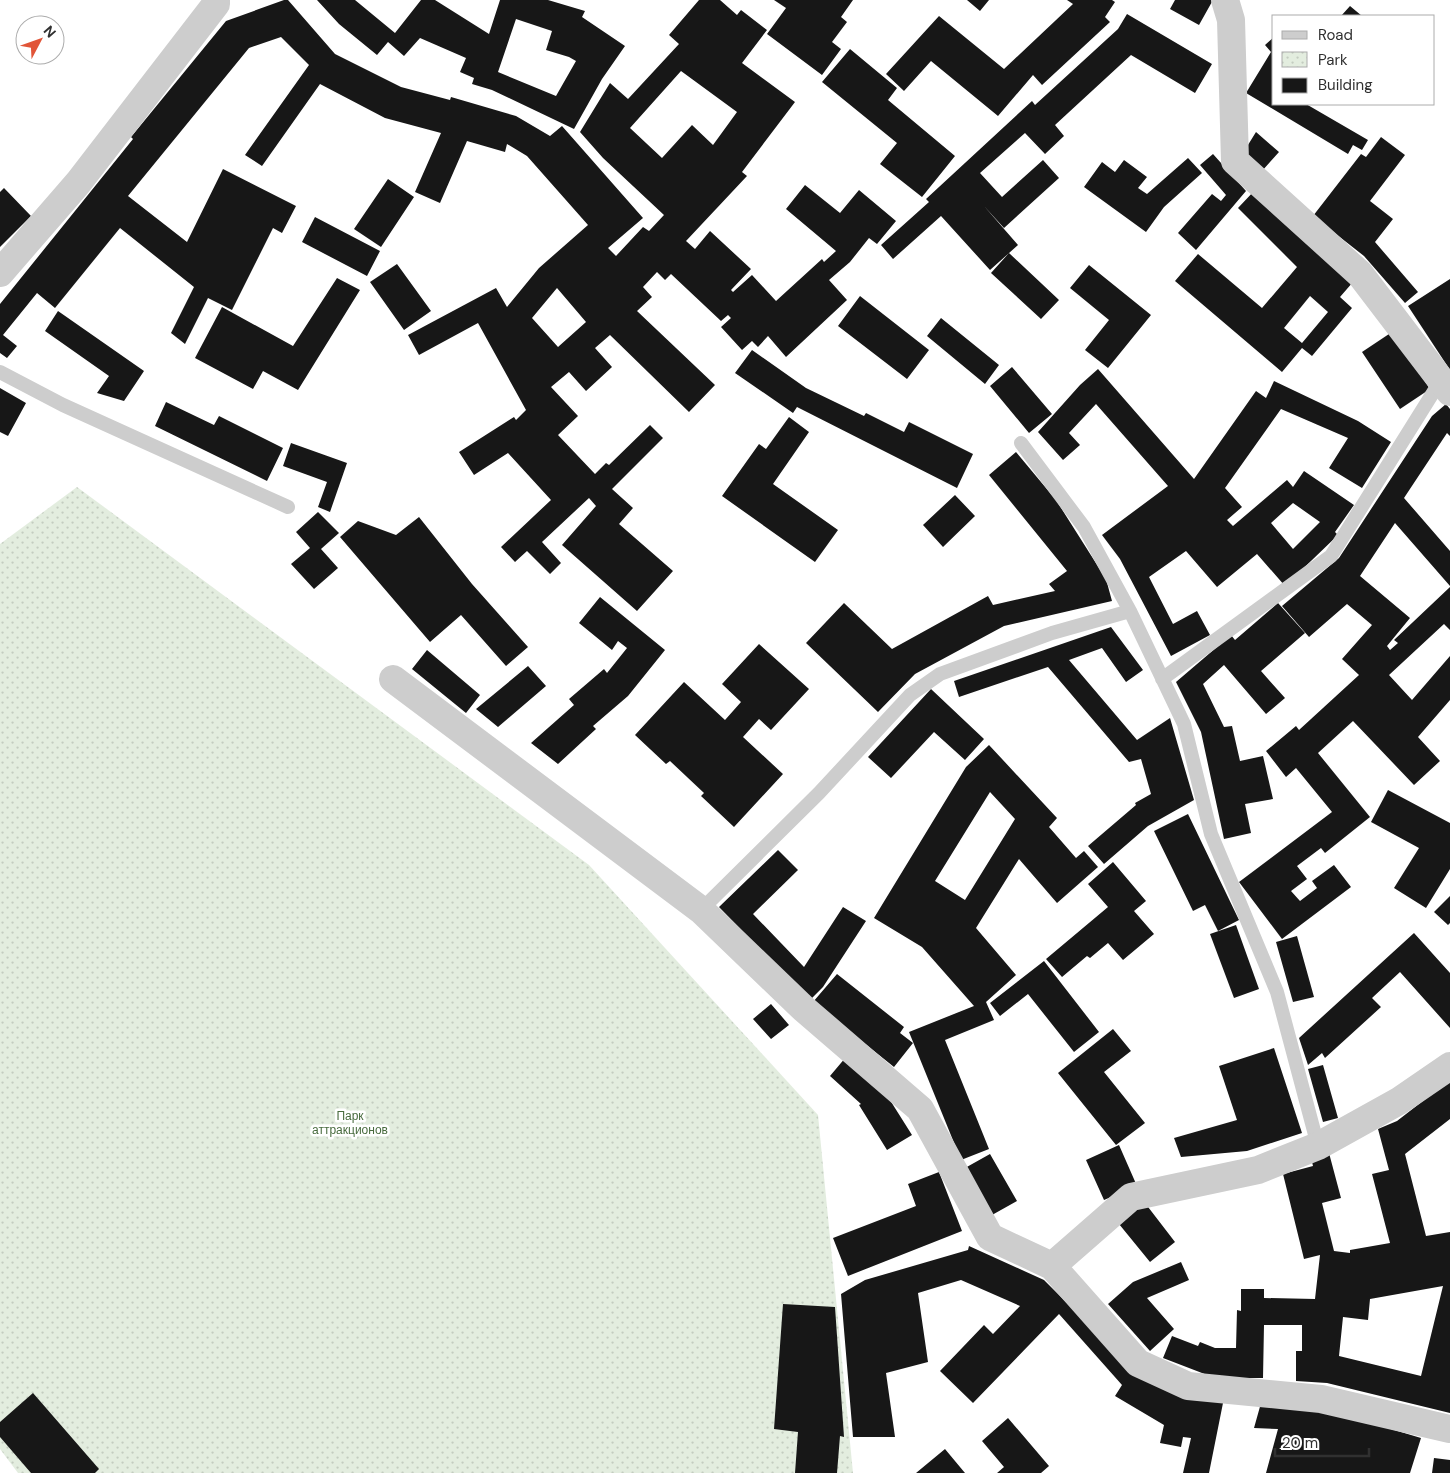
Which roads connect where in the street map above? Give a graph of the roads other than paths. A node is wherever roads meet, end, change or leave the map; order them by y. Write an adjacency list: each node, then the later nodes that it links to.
1 (216, 0): 3 (street)
2 (1225, 0): 5 (street)
3 (0, 273)
4 (0, 372): 7 (lane)
5 (1445, 386): 10 (lane)
6 (1021, 443): 8 (lane)
7 (288, 507)
8 (1130, 611): 10 (lane); 11 (lane)
9 (393, 679): 11 (street)
10 (1162, 679): 13 (lane)
11 (701, 910): 14 (street)
12 (1450, 1066): 13 (street)
13 (1318, 1146): 14 (street)
14 (1052, 1266): 15 (street)
15 (1450, 1429)

